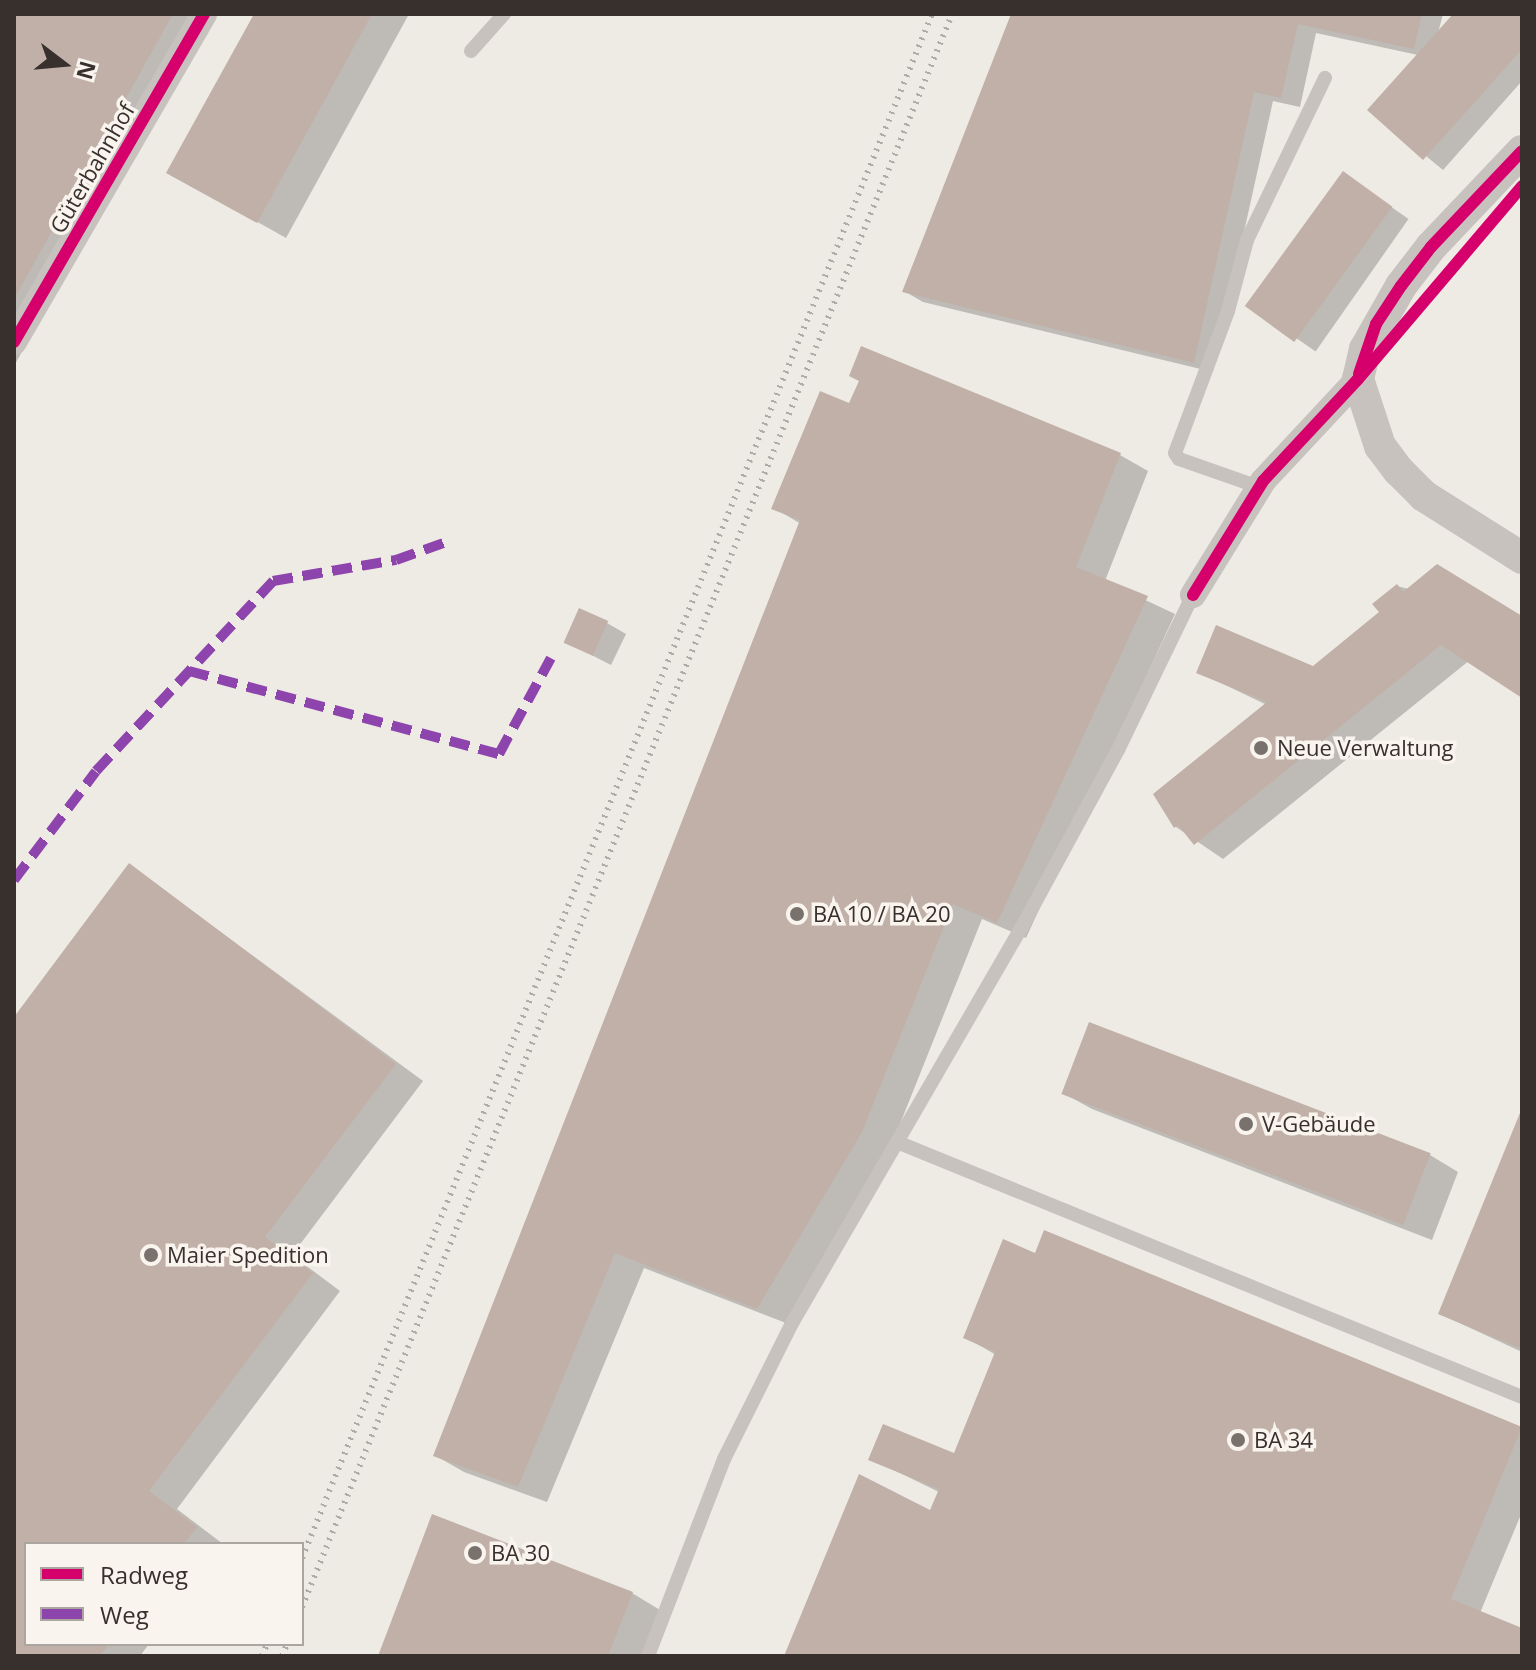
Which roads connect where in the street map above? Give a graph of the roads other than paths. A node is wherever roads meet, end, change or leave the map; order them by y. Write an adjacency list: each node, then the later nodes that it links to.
1 (204, 14): 6 (street, Güterbahnhof)
2 (504, 14): 3 (lane)
3 (471, 51)
4 (1325, 78): 8 (lane)
5 (1522, 151): 7 (street)
6 (14, 342)
7 (1358, 379): 8 (street); 9 (street)
8 (1259, 487): 10 (street)
9 (1522, 558)
10 (1193, 595): 11 (lane)
11 (897, 1142): 12 (lane); 13 (lane)
12 (1522, 1397)
13 (648, 1656)

